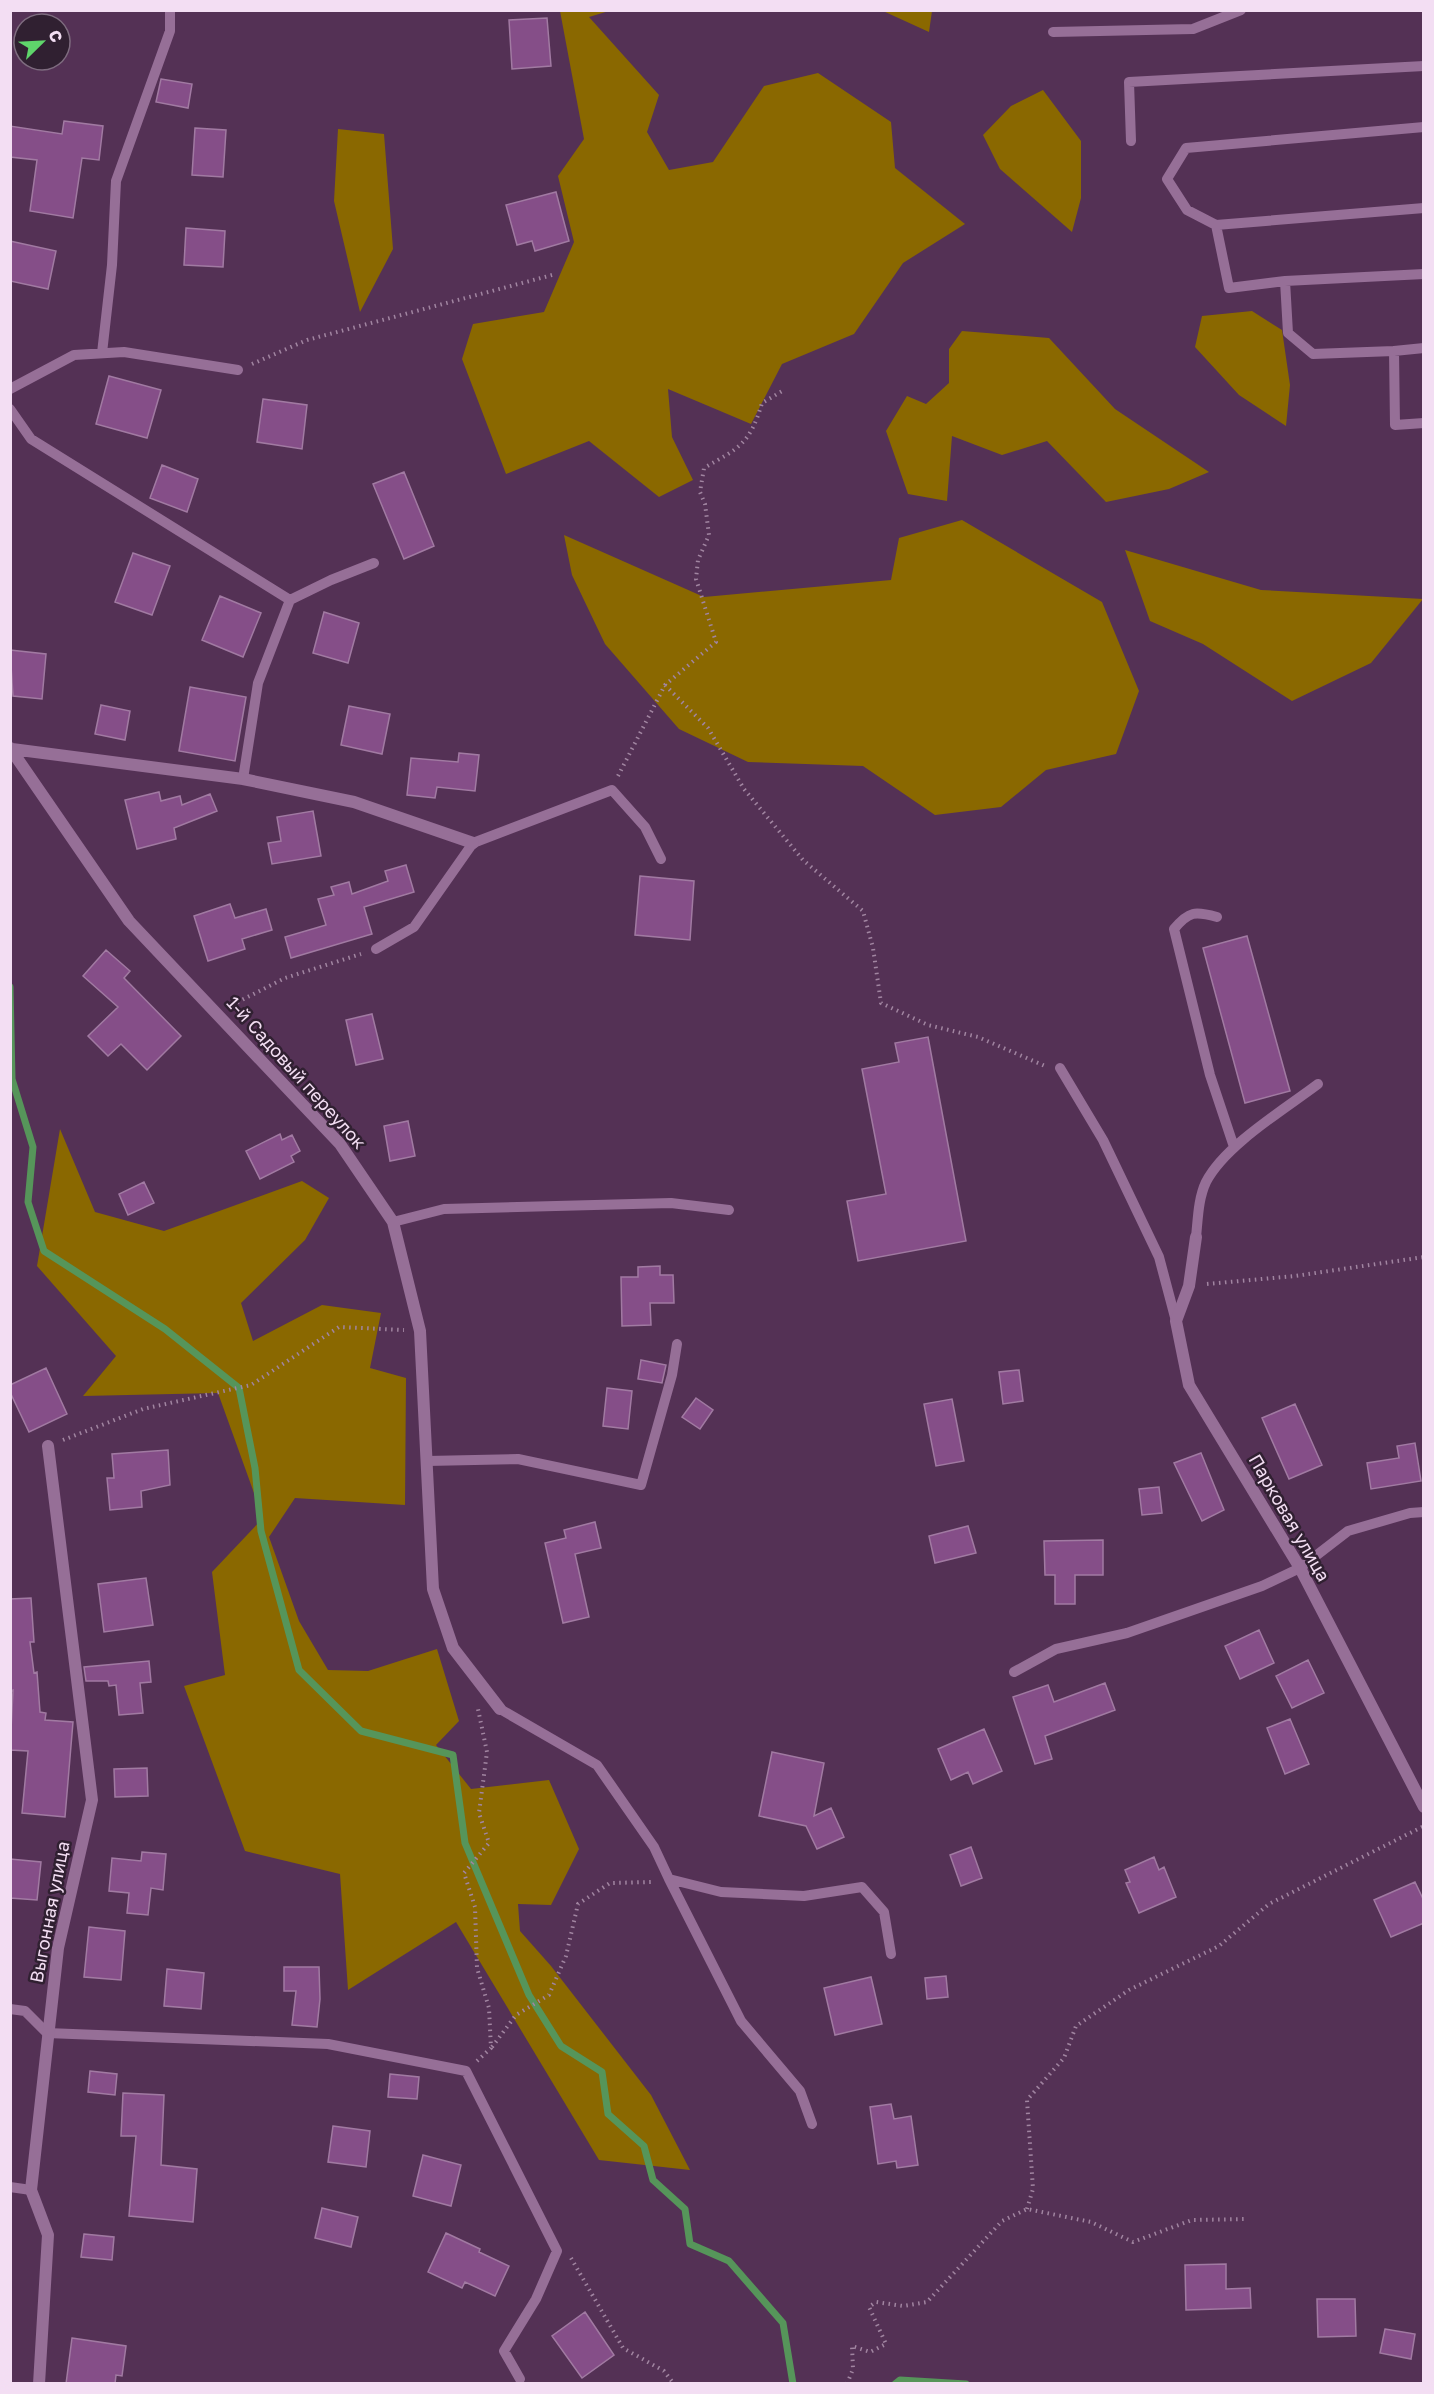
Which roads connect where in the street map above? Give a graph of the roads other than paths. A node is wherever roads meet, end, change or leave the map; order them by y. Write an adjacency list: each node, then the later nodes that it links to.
1 (170, 10): 13 (lane)
2 (1240, 10): 3 (lane)
3 (1053, 32)
4 (1424, 66): 6 (lane)
5 (1424, 127): 8 (lane)
6 (1131, 141)
7 (1424, 208): 8 (lane)
8 (1216, 225): 10 (lane)
9 (1424, 274): 10 (lane)
10 (1285, 281): 12 (lane)
11 (1424, 348): 12 (lane)
12 (1394, 351): 17 (lane)
13 (102, 353): 14 (lane); 15 (lane)
14 (238, 370)
15 (10, 389)
16 (10, 409): 19 (lane)
17 (1424, 423)
18 (374, 563): 19 (lane)
19 (290, 600): 21 (lane)
20 (11, 748): 21 (street); 30 (street, 1-й Садовый переулок)
21 (243, 779): 22 (street)
22 (473, 843): 23 (lane); 25 (lane)
23 (661, 859)
24 (1217, 916): 28 (lane)
25 (376, 950)
26 (1060, 1068): 32 (lane)
27 (1318, 1084): 28 (lane)
28 (1234, 1147): 31 (lane)
29 (729, 1210): 30 (lane)
30 (393, 1222): 35 (street, 1-й Садовый переулок)
31 (1197, 1237): 32 (street)
32 (1176, 1321): 37 (street, Парковая улица)
33 (676, 1344): 35 (lane)
34 (48, 1446): 44 (street, Выгонная улица)
35 (427, 1461): 39 (street, 1-й Садовый переулок)
36 (1424, 1512): 37 (lane)
37 (1300, 1568): 38 (lane); 40 (street, Парковая улица)
38 (1014, 1672)
39 (500, 1709): 41 (lane)
40 (1424, 1807)
41 (669, 1879): 42 (lane); 45 (lane)
42 (891, 1954)
43 (10, 2009): 44 (lane)
44 (47, 2033): 47 (street, Выгонная улица); 48 (lane)
45 (812, 2124)
46 (10, 2187): 47 (lane)
47 (31, 2190): 49 (street, Выгонная улица)
48 (520, 2379)
49 (39, 2384)

